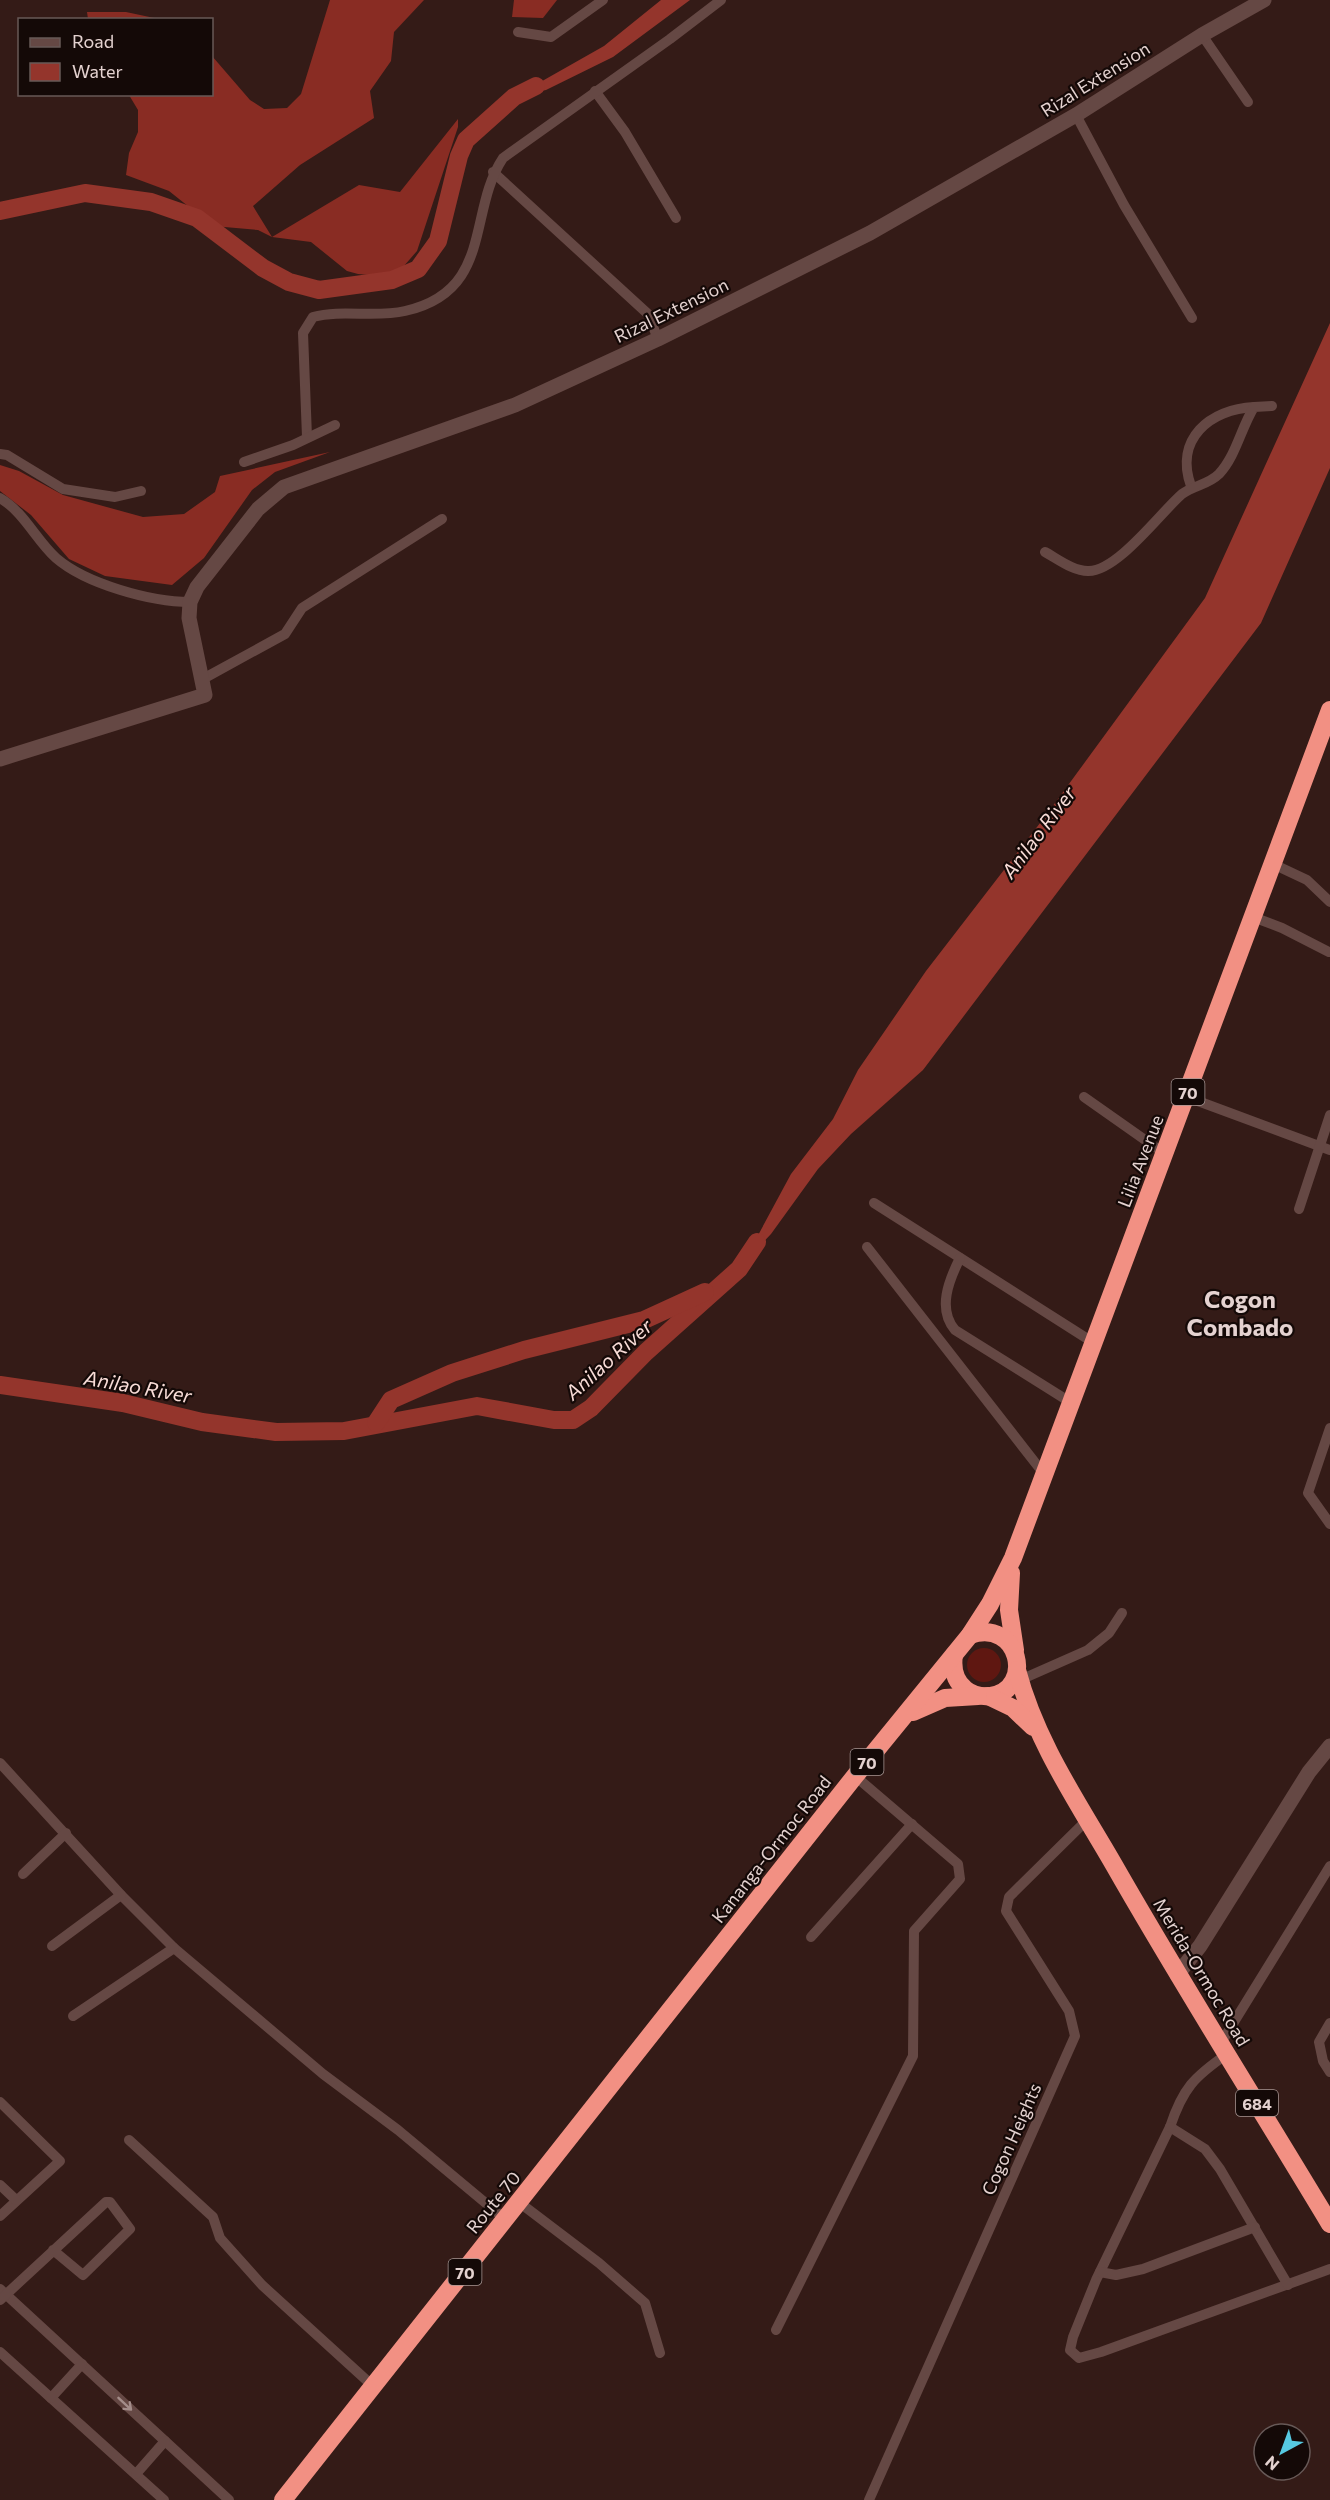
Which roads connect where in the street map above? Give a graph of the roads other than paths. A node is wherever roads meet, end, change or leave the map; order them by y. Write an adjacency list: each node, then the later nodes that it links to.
1 (603, 0): 4 (street)
2 (721, 0): 6 (street)
3 (1264, 0): 5 (street, Rizal Extension)
4 (518, 32)
5 (1202, 35): 7 (street); 8 (street, Rizal Extension)
6 (595, 91): 9 (street); 10 (street)
7 (1248, 102)
8 (1076, 115): 11 (street); 12 (street, Rizal Extension)
9 (493, 172): 12 (street); 16 (street)
10 (676, 218)
11 (1192, 318)
12 (658, 339): 24 (street, Rizal Extension)
13 (1272, 405): 14 (street)
14 (1254, 407): 19 (street); 19 (street)
15 (335, 425): 16 (street)
16 (307, 437): 18 (street)
17 (0, 454): 20 (street)
18 (244, 462)
19 (1191, 486): 23 (street)
20 (141, 491)
21 (0, 498): 24 (street)
22 (442, 519): 25 (street)
23 (1045, 552)
24 (190, 602): 25 (street)
25 (203, 687): 28 (street)
26 (1330, 710): 27 (highway, Lilia Avenue / 70)
27 (1326, 734): 29 (highway, Lilia Avenue / 70)
28 (0, 759)
29 (1273, 864): 30 (street); 31 (highway, Lilia Avenue / 70)
30 (1330, 902)
31 (1253, 917): 32 (street); 34 (highway, Lilia Avenue / 70)
32 (1329, 952)
33 (1084, 1096): 37 (street)
34 (1187, 1097): 36 (street); 37 (highway, Lilia Avenue / 70)
35 (1330, 1115): 36 (street)
36 (1325, 1148): 39 (street)
37 (1165, 1154): 42 (highway, Lilia Avenue / 70)
38 (874, 1203): 41 (street)
39 (1299, 1209)
40 (867, 1247): 45 (street)
41 (960, 1258): 42 (street); 43 (street)
42 (1094, 1343): 43 (highway, Lilia Avenue / 70)
43 (1070, 1402): 45 (highway, Lilia Avenue / 70)
44 (1330, 1428): 46 (street)
45 (1044, 1474): 47 (highway, Lilia Avenue / 70)
46 (1330, 1524)
47 (1013, 1558): 49 (highway, 70); 51 (highway, 70)
48 (1122, 1613): 51 (street)
49 (970, 1635): 50 (highway, 70); 51 (highway)
50 (954, 1655): 52 (highway); 53 (highway, Kananga-Ormoc Road / 70)
51 (1017, 1667): 52 (highway, 70); 54 (highway, Merida-Ormoc Road / 684)
52 (983, 1696): 53 (highway, 70); 54 (highway, Merida-Ormoc Road / 684)
53 (906, 1716): 57 (highway, Kananga-Ormoc Road / 70)
54 (1041, 1739): 58 (highway, Merida-Ormoc Road / 684)
55 (1330, 1746): 67 (street)
56 (0, 1763): 60 (street)
57 (855, 1776): 59 (street); 70 (highway, Kananga-Ormoc Road / 70)
58 (1088, 1820): 67 (highway, Merida-Ormoc Road / 684); 99 (street, Cogon Heights)
59 (912, 1824): 64 (street); 88 (street)
60 (66, 1833): 62 (street); 63 (street)
61 (1330, 1866): 71 (street)
62 (23, 1874)
63 (121, 1895): 65 (street); 66 (street)
64 (811, 1937)
65 (52, 1946)
66 (174, 1948): 68 (street); 80 (street)
67 (1177, 1975): 71 (highway, Merida-Ormoc Road / 684)
68 (73, 2016)
69 (1330, 2023): 72 (street)
70 (646, 2043): 78 (highway, Route 70 / 70)
71 (1224, 2048): 74 (street); 81 (highway, Merida-Ormoc Road / 684)
72 (1330, 2072)
73 (0, 2102): 77 (street)
74 (1170, 2127): 82 (street); 85 (street)
75 (129, 2140): 92 (street)
76 (0, 2185): 77 (street)
77 (16, 2200): 79 (street)
78 (520, 2203): 80 (highway, Route 70 / 70); 90 (street)
79 (0, 2216)
80 (506, 2220): 92 (highway, Route 70 / 70)
81 (1330, 2224)
82 (1255, 2227): 85 (street); 86 (street)
83 (53, 2250): 83 (street); 87 (street)
84 (1330, 2269): 86 (street)
85 (1100, 2272): 86 (street)
86 (1288, 2285)
87 (2, 2294): 91 (street)
88 (776, 2330)
89 (0, 2352): 93 (street)
90 (660, 2353)
91 (82, 2364): 93 (street); 94 (street, one-way to 94)
92 (374, 2387): 98 (highway, Route 70 / 70)
93 (51, 2398): 95 (street)
94 (165, 2441): 95 (street); 97 (street)
95 (136, 2474): 96 (street)
96 (165, 2500)
97 (229, 2500)
98 (283, 2500)
99 (869, 2500)

